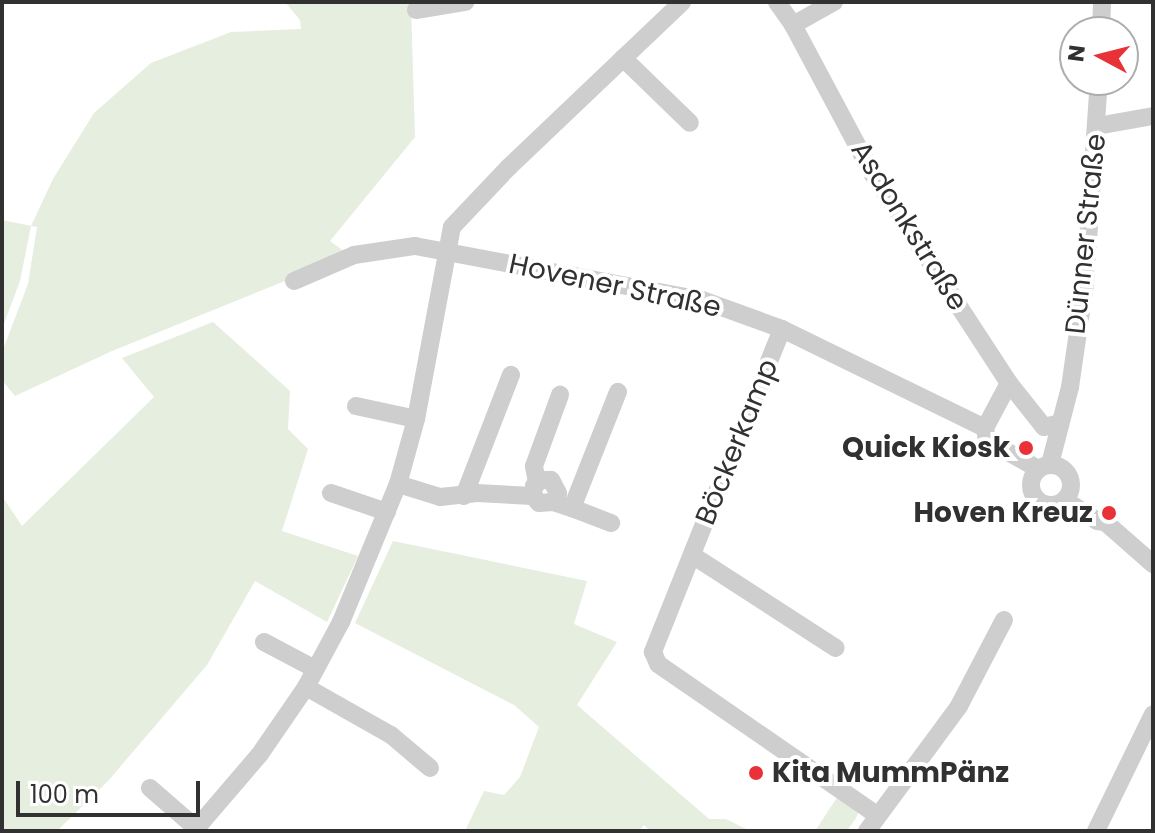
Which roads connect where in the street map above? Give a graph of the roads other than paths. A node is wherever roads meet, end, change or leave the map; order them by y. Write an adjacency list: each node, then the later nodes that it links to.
1 (465, 2): 5 (street)
2 (682, 2): 7 (street)
3 (777, 2): 6 (street, Asdonkstraße)
4 (834, 2): 6 (street)
5 (416, 10)
6 (793, 25): 16 (street, Asdonkstraße)
7 (623, 58): 10 (street); 12 (street)
8 (1098, 96): 11 (street, Dünner Straße)
9 (1153, 116): 11 (street)
10 (690, 123)
11 (1097, 126): 17 (street, Dünner Straße)
12 (447, 251): 13 (street, Hovener Straße); 14 (street, Hovener Straße); 21 (street)
13 (294, 281)
14 (782, 329): 23 (street, Hovener Straße); 33 (street, Böckerkamp)
15 (511, 375): 29 (street)
16 (1009, 383): 22 (street, Asdonkstraße); 23 (street)
17 (1070, 387): 22 (street, Dünner Straße); 24 (street, Dünner Straße)
18 (618, 392): 30 (street)
19 (560, 395): 26 (street)
20 (356, 406): 21 (street)
21 (416, 419): 25 (street)
22 (1060, 423): 24 (street, Dünner Straße)
23 (985, 428): 24 (street)
24 (1045, 470): 28 (street); 28 (street)
25 (398, 484): 29 (street); 31 (street)
26 (535, 489): 29 (street); 30 (street)
27 (331, 493): 31 (street)
28 (1068, 494): 34 (street)
29 (464, 496)
30 (572, 508): 32 (street)
31 (387, 512): 38 (street)
32 (611, 523)
33 (692, 555): 37 (street, Böckerkamp); 43 (street, Böckerkamp)
34 (1153, 564)
35 (1004, 620): 43 (street)
36 (264, 642): 38 (street)
37 (836, 648)
38 (315, 669): 39 (street)
39 (306, 687): 41 (street); 44 (street)
40 (1153, 714): 45 (street)
41 (430, 768)
42 (150, 788): 44 (street)
43 (872, 824)
44 (195, 830)
45 (1096, 831)

